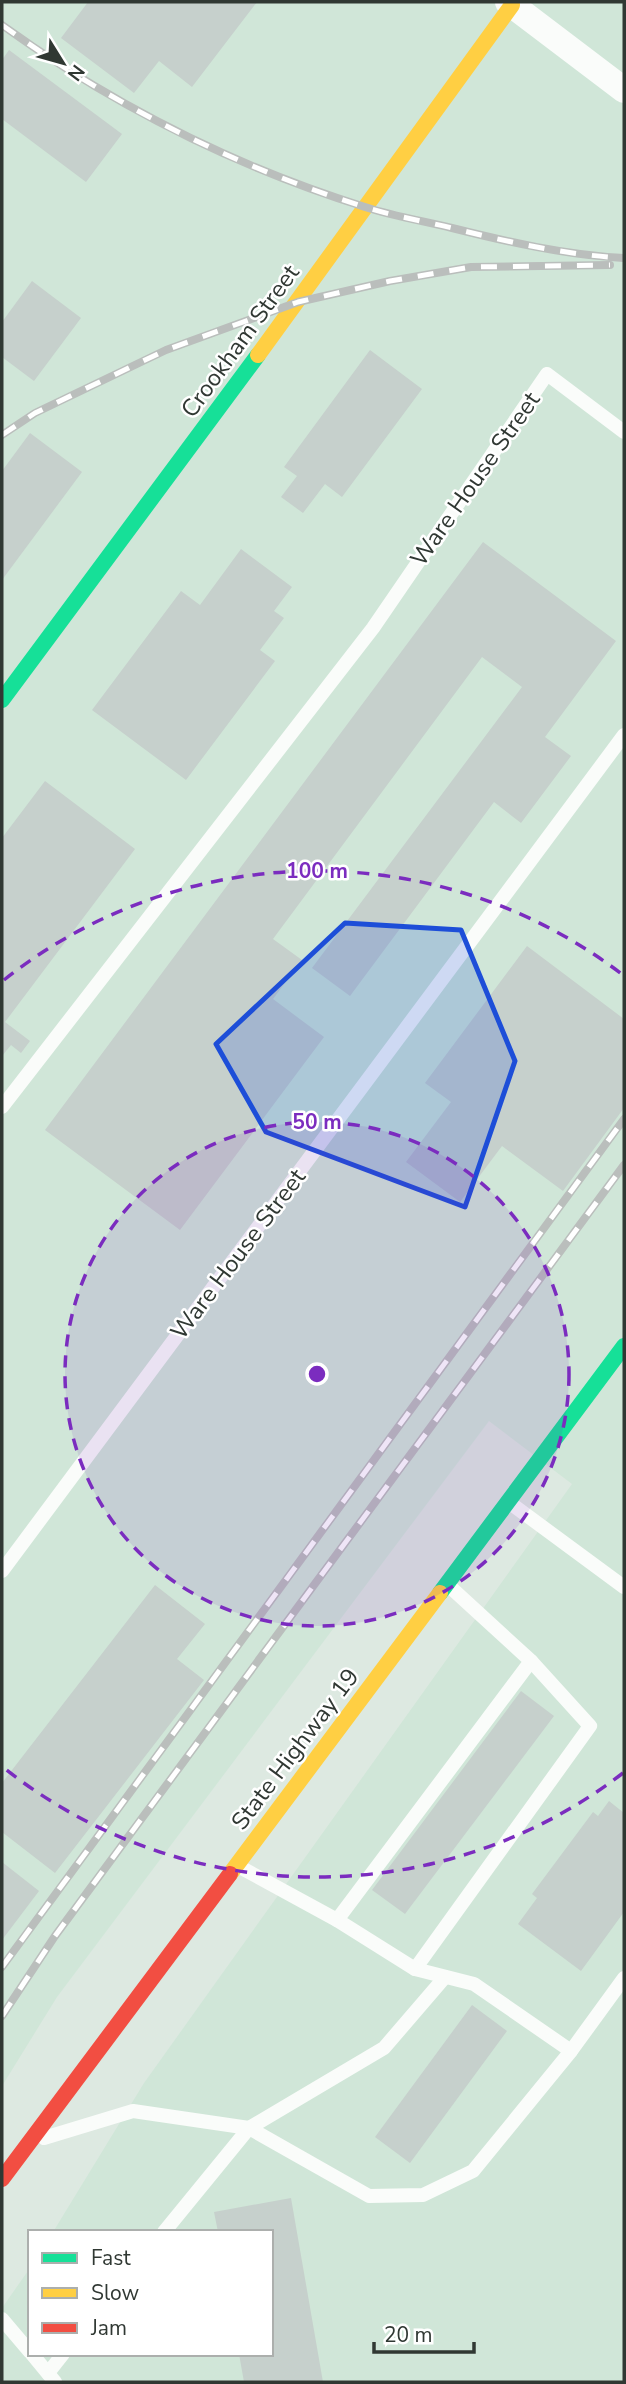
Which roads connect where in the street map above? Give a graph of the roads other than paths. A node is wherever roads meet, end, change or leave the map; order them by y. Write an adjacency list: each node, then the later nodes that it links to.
1 (510, 4): 2 (street); 4 (main road, Crookham Street)
2 (624, 90)
3 (624, 432): 6 (lane, Ware House Street)
4 (2, 700)
5 (624, 735): 9 (lane, Ware House Street)
6 (2, 1107)
7 (624, 1346): 8 (main road, State Highway 19)
8 (508, 1501): 10 (main road, State Highway 19); 11 (lane)
9 (2, 1571)
10 (447, 1584): 12 (lane); 13 (main road, State Highway 19)
11 (624, 1587)
12 (531, 1661): 14 (lane); 15 (lane)
13 (236, 1865): 14 (lane); 20 (main road, State Highway 19)
14 (337, 1920): 15 (lane)
15 (415, 1969): 16 (lane)
16 (445, 1977): 18 (lane); 19 (lane)
17 (624, 1978): 18 (lane)
18 (571, 2052): 19 (lane)
19 (248, 2128): 20 (lane); 22 (lane)
20 (29, 2142): 21 (main road, State Highway 19)
21 (2, 2179)
22 (166, 2230)
23 (2, 2319): 24 (lane)
24 (28, 2349)
25 (34, 2356): 27 (lane)
26 (62, 2356): 27 (lane)
27 (52, 2378)

